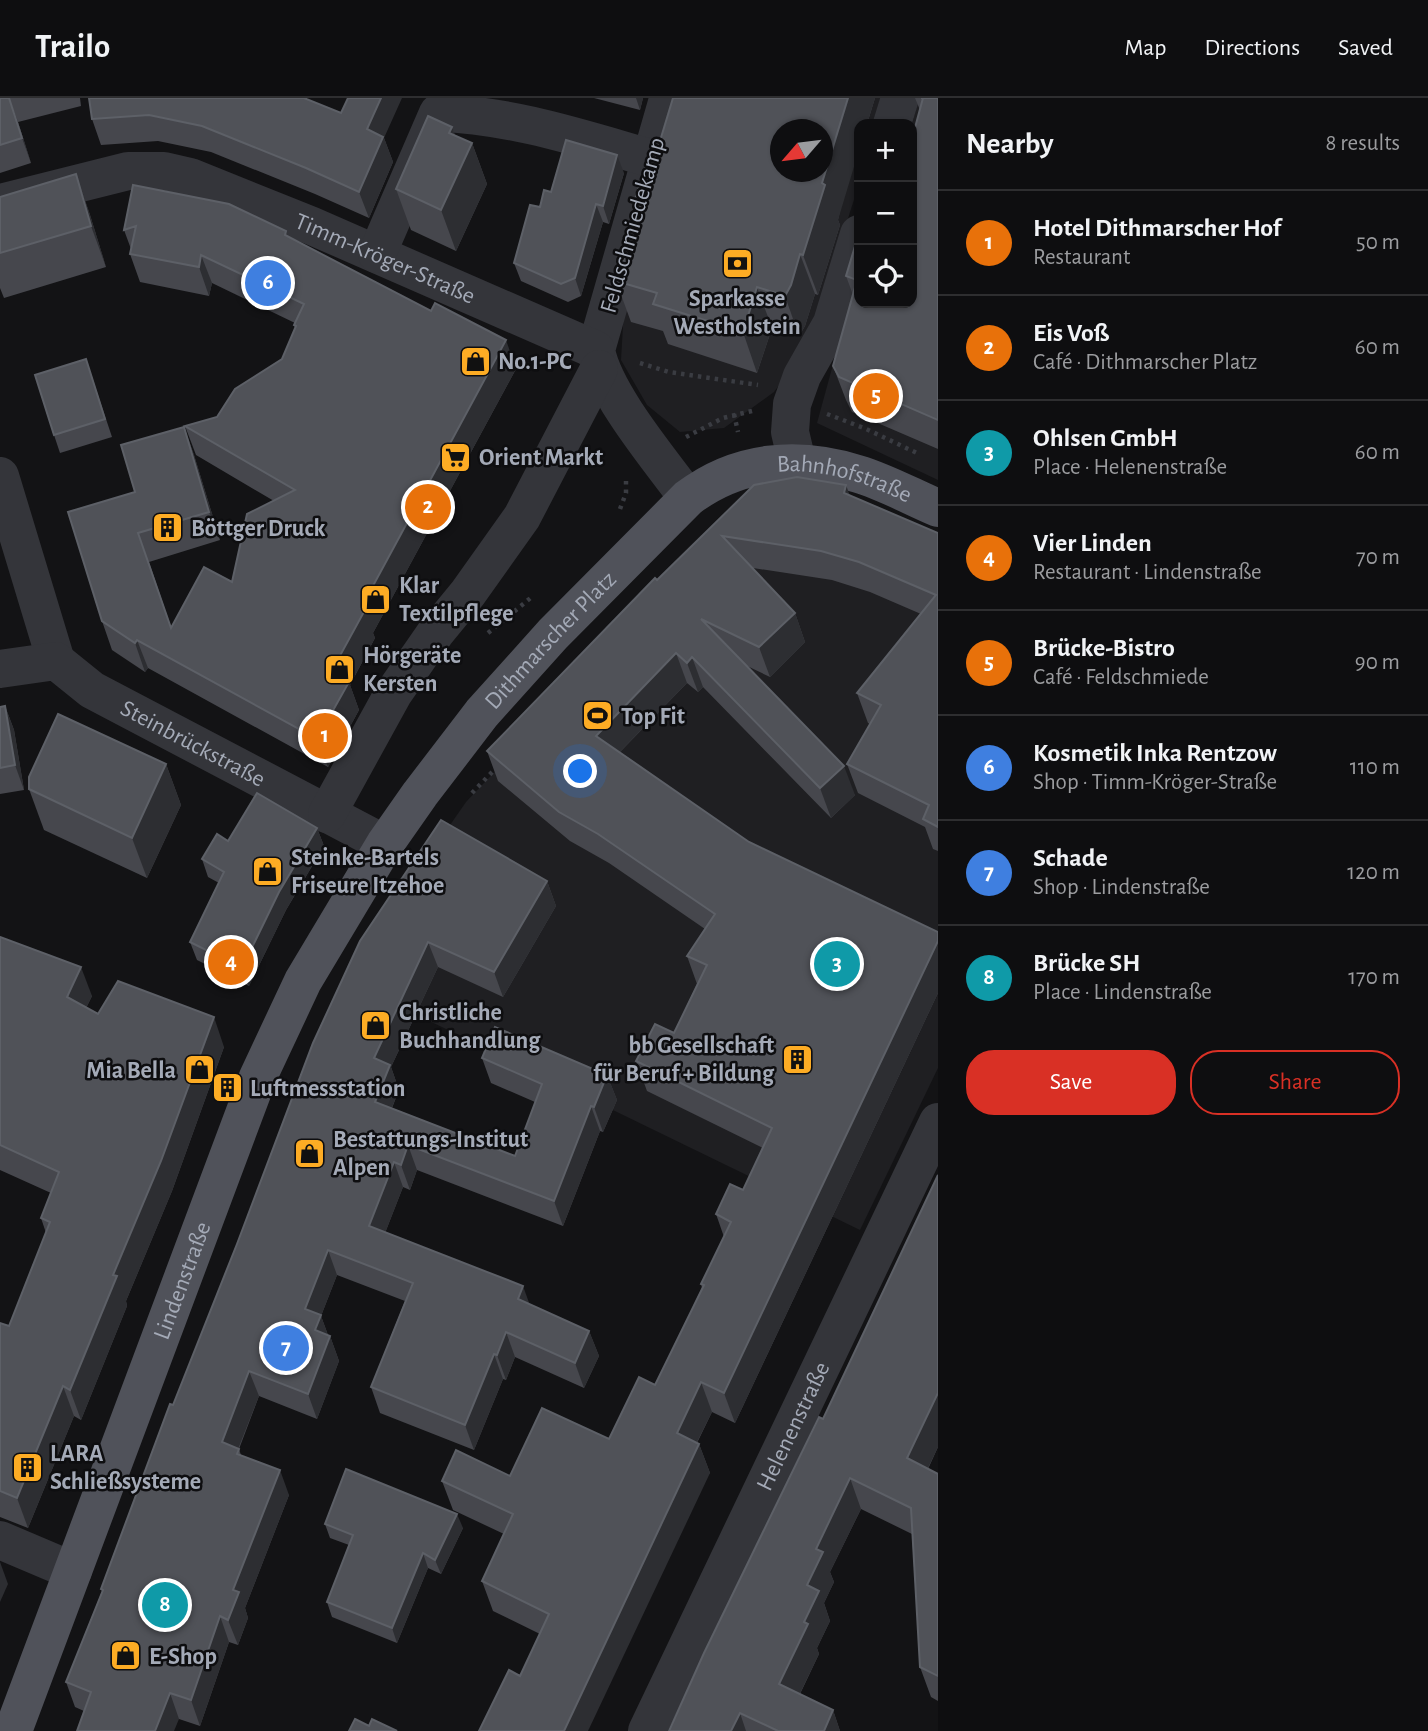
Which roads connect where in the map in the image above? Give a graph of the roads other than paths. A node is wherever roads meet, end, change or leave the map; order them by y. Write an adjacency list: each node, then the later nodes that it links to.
1 (900, 98): 3 (street)
2 (668, 99): 4 (street, Feldschmiedekamp)
3 (894, 119)
4 (650, 158): 7 (street); 8 (street, Feldschmiedekamp)
5 (0, 203): 7 (street, Timm-Kröger-Straße)
6 (856, 245): 9 (street)
7 (377, 254): 8 (street, Timm-Kröger-Straße)
8 (598, 359): 12 (street); 16 (street, Feldschmiedekamp)
9 (797, 462): 10 (main road, Bahnhofstraße); 13 (main road, Bahnhofstraße)
10 (746, 467): 12 (main road, Dithmarscher Platz)
11 (0, 476): 14 (street)
12 (688, 498): 17 (main road, Dithmarscher Platz)
13 (938, 508)
14 (56, 661): 15 (street); 16 (street, Steinbrückstraße)
15 (0, 669)
16 (327, 814): 17 (street, Steinbrückstraße)
17 (385, 844): 20 (main road, Lindenstraße)
18 (938, 1122): 22 (street, Helenenstraße)
19 (0, 1539): 20 (street)
20 (73, 1571): 21 (main road, Lindenstraße)
21 (13, 1731)
22 (647, 1731)

